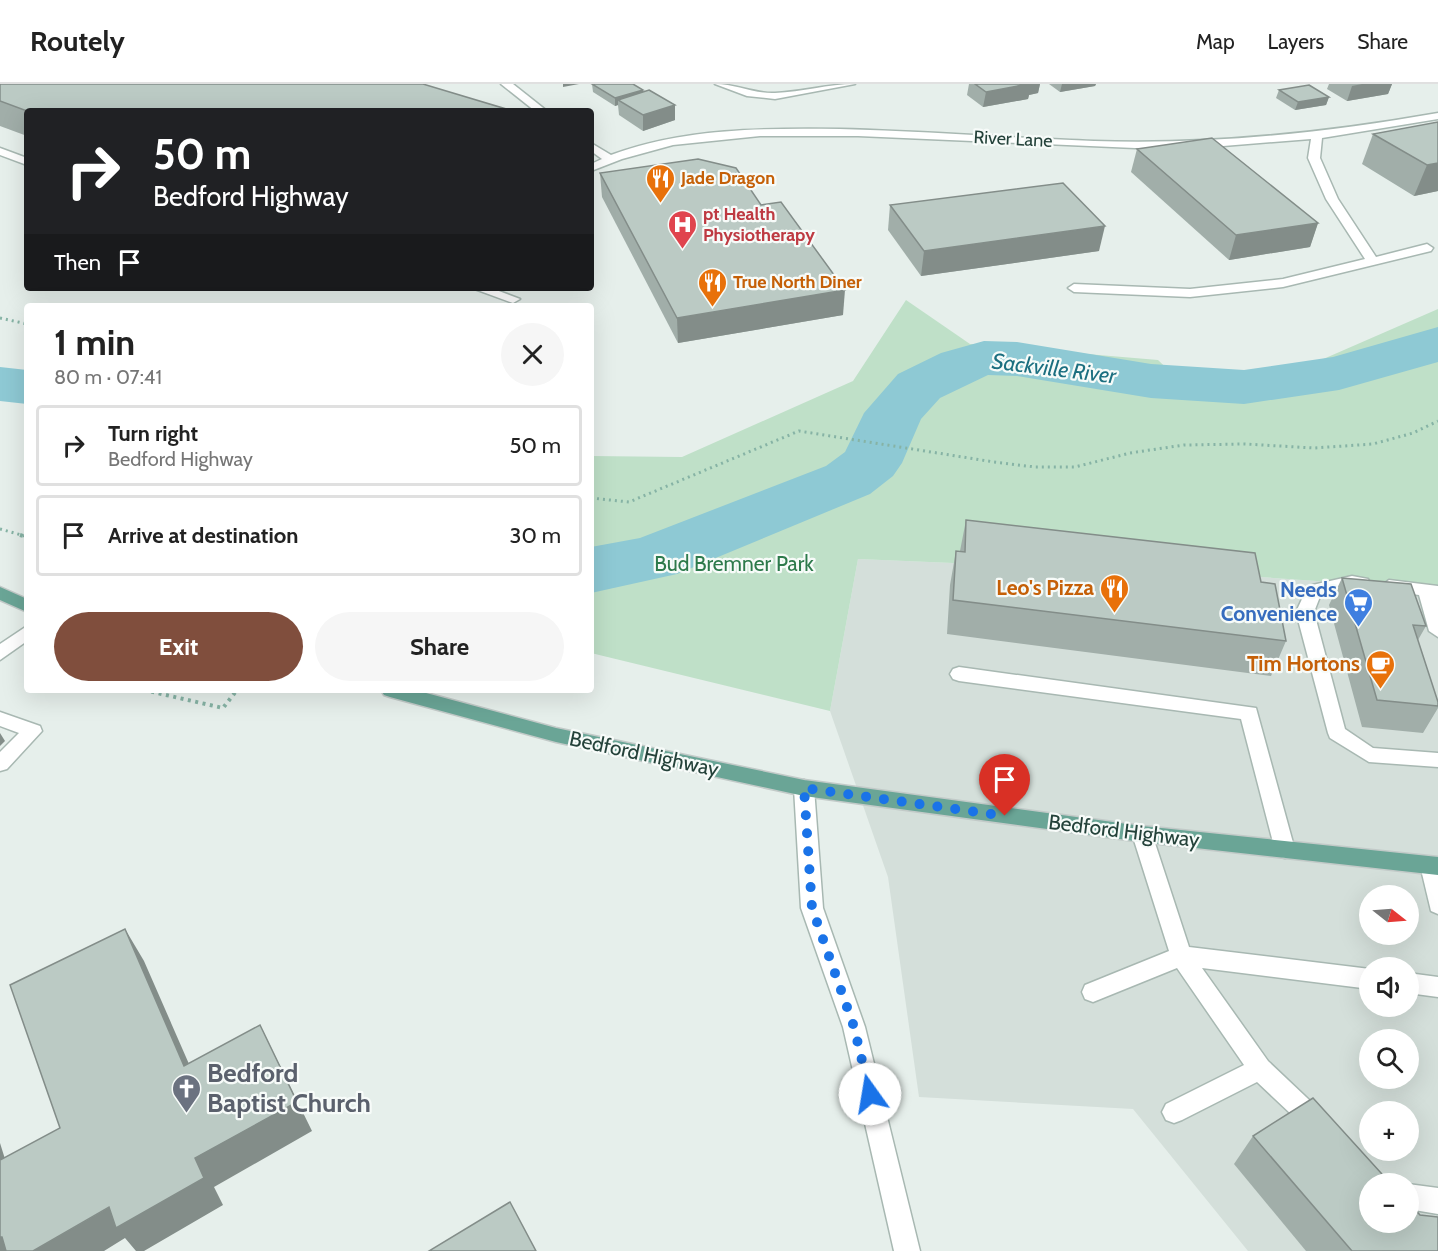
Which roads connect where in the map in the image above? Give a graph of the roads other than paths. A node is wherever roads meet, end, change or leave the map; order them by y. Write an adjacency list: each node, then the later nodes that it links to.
1 (506, 84): 4 (street)
2 (720, 84): 3 (street)
3 (850, 84)
4 (538, 108)
5 (1438, 116): 6 (street, River Lane)
6 (1317, 135): 9 (street, River Lane); 13 (street)
7 (594, 148): 9 (street)
8 (0, 151): 10 (street)
9 (609, 159): 11 (street, River Lane)
10 (24, 161)
11 (594, 166)
12 (1427, 248): 13 (street)
13 (1373, 262): 14 (street)
14 (1074, 288)
15 (488, 291): 16 (street)
16 (513, 298)
17 (1432, 591): 20 (street); 26 (street)
18 (0, 593): 19 (main road)
19 (24, 605)
20 (1438, 631)
21 (24, 634): 22 (street)
22 (0, 654)
23 (959, 674): 30 (street)
24 (401, 693): 28 (main road, Bedford Highway)
25 (0, 719): 27 (street)
26 (1438, 760)
27 (0, 764)
28 (804, 788): 29 (main road, Bedford Highway); 43 (street)
29 (1142, 834): 30 (main road, Bedford Highway); 33 (street)
30 (1285, 850): 31 (main road, Bedford Highway)
31 (1434, 866): 32 (street)
32 (1438, 905)
33 (1180, 956): 34 (street); 37 (street); 38 (street)
34 (1359, 978)
35 (1419, 984): 36 (street)
36 (1438, 987)
37 (1093, 992)
38 (1260, 1070): 39 (street); 40 (street)
39 (1174, 1112)
40 (1330, 1135)
41 (1419, 1198): 42 (street)
42 (1438, 1201)
43 (907, 1251)

